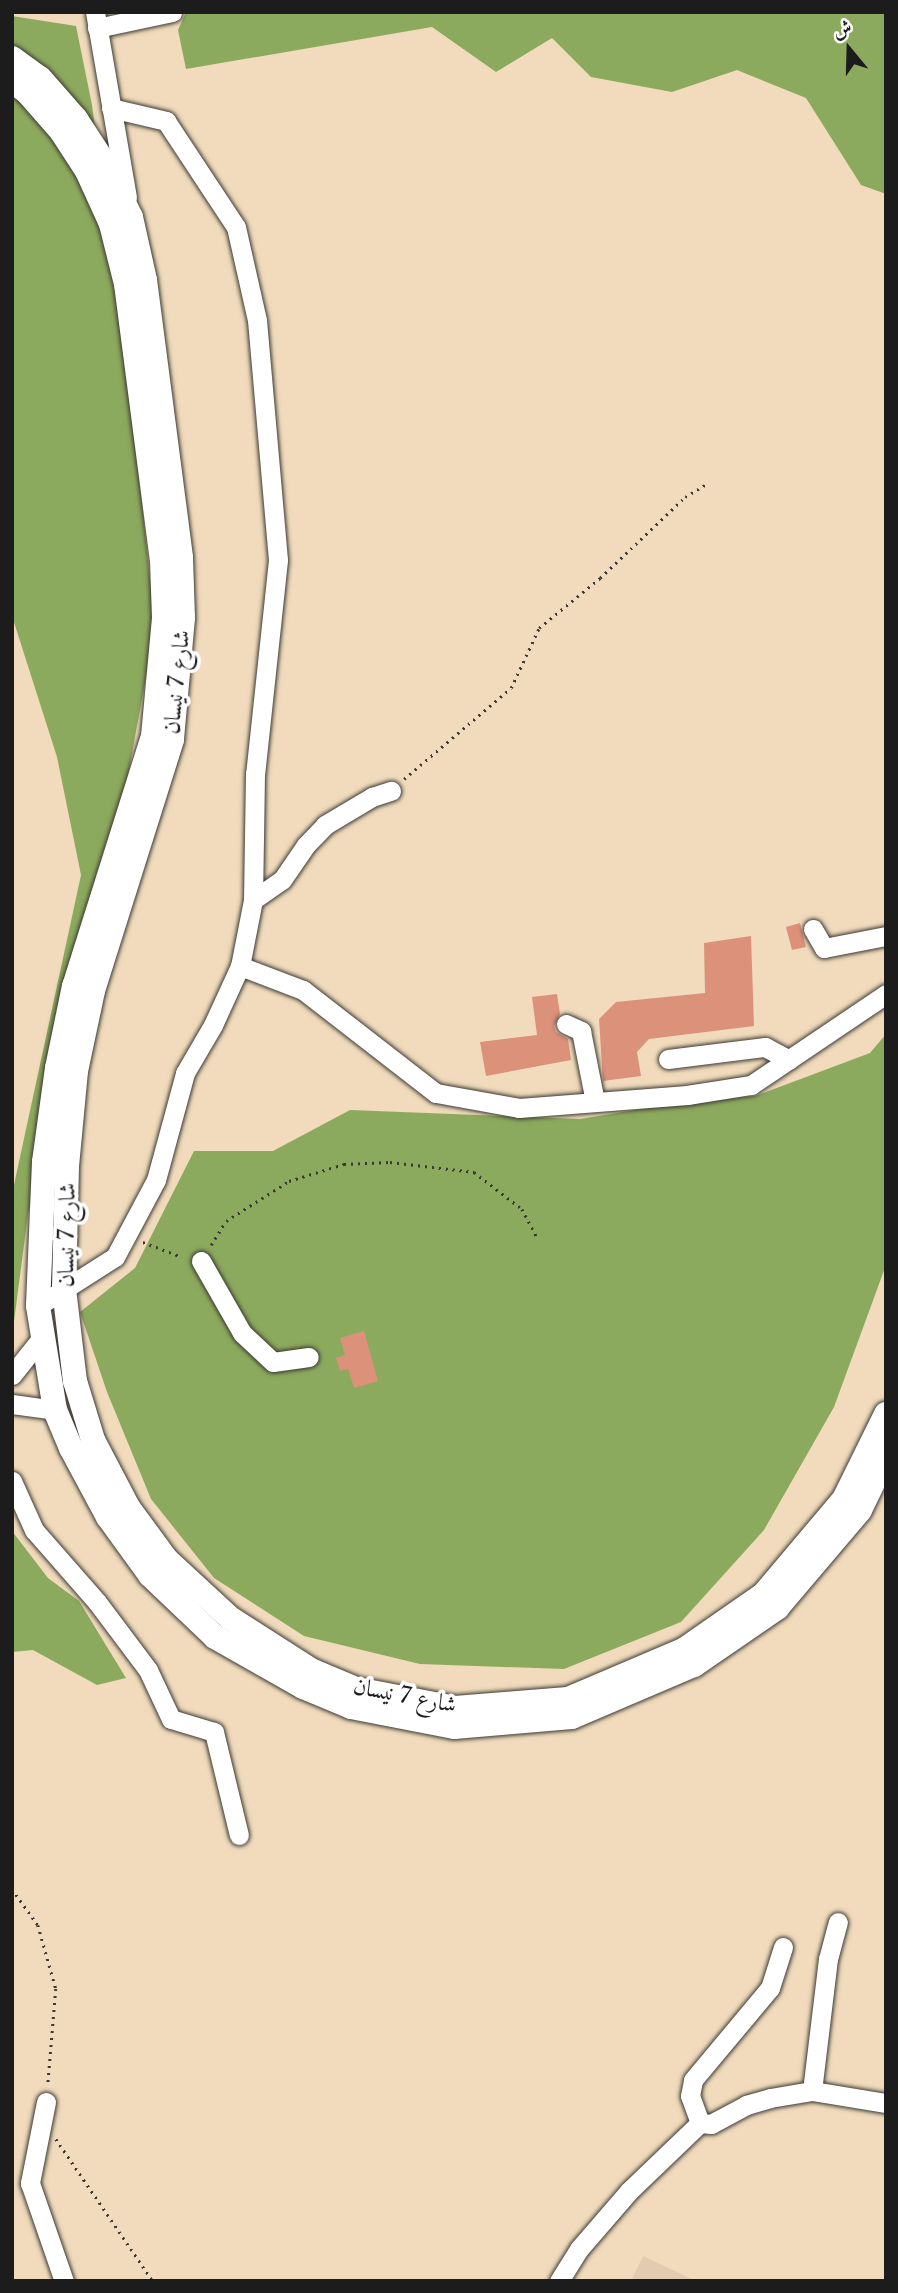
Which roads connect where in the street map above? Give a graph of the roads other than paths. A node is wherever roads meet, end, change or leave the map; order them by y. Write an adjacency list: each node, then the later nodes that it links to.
1 (172, 12): 2 (street)
2 (96, 20): 5 (street)
3 (12, 58): 6 (main road, شارع 7 نيسان)
4 (12, 82): 19 (main road, شارع 7 نيسان)
5 (111, 108): 6 (street); 8 (street)
6 (131, 217): 18 (main road, شارع 7 نيسان)
7 (391, 791): 8 (street)
8 (253, 900): 11 (street)
9 (813, 929): 10 (street)
10 (886, 936)
11 (240, 966): 16 (street); 18 (street)
12 (886, 994): 15 (street)
13 (566, 1024): 16 (street)
14 (668, 1059): 15 (street)
15 (789, 1060): 16 (street)
16 (595, 1102)
17 (201, 1261): 21 (street)
18 (64, 1289): 19 (street); 25 (main road, شارع 7 نيسان)
19 (38, 1306): 20 (main road, شارع 7 نيسان)
20 (43, 1336): 22 (street); 24 (main road, شارع 7 نيسان)
21 (309, 1357)
22 (12, 1375)
23 (12, 1404): 24 (street)
24 (55, 1410): 26 (main road, شارع 7 نيسان)
25 (886, 1414)
26 (886, 1457)
27 (12, 1481): 28 (street)
28 (239, 1835)
29 (838, 1922): 31 (street)
30 (783, 1947): 34 (street)
31 (812, 2091): 33 (street); 34 (street)
32 (46, 2102): 35 (street)
33 (886, 2103)
34 (700, 2123): 36 (street)
35 (64, 2281)
36 (559, 2281)

